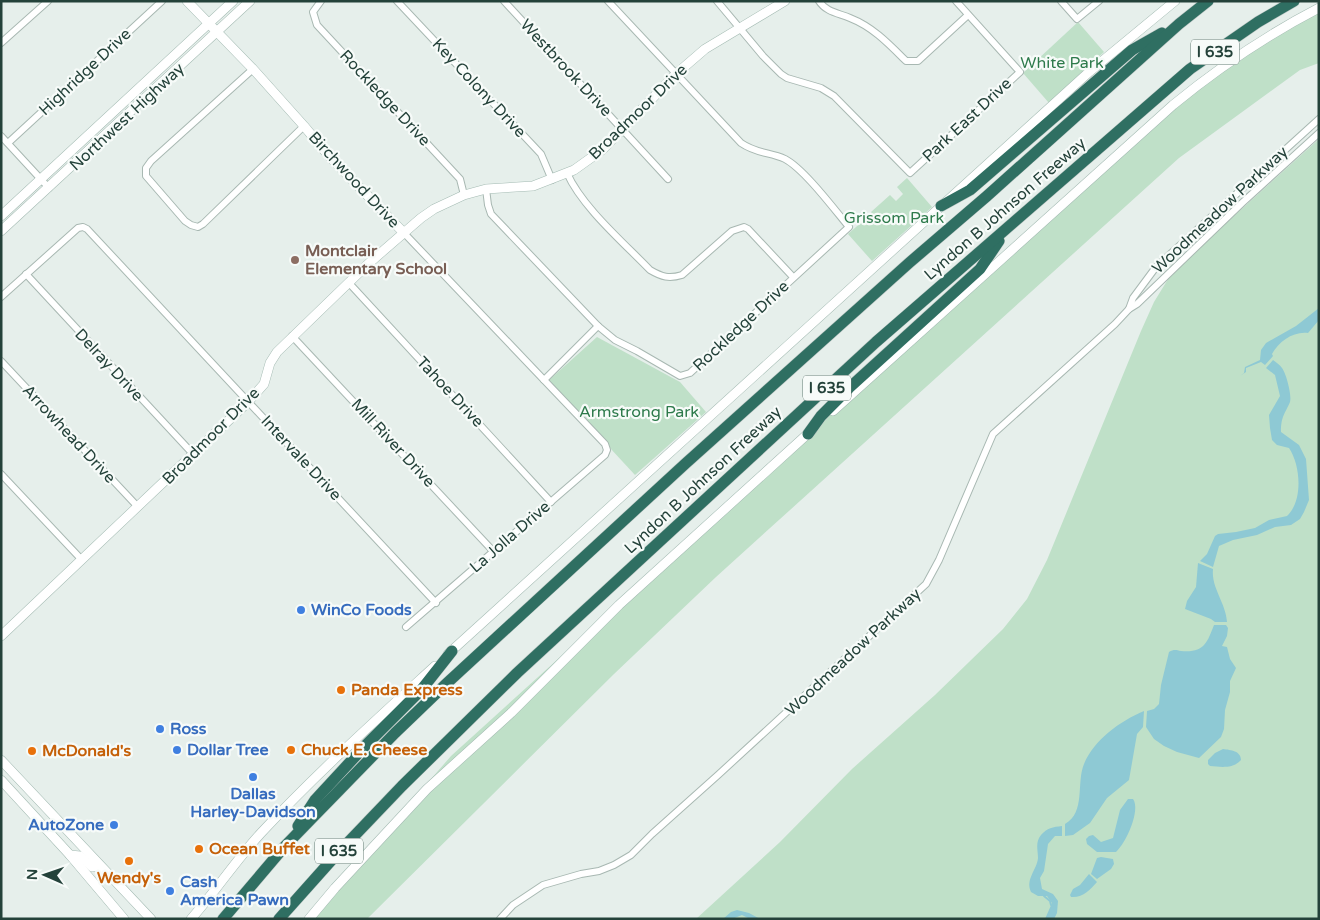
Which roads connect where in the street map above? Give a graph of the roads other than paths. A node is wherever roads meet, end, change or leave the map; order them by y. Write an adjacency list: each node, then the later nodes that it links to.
1 (48, 1): 25 (street)
2 (162, 1): 33 (street, Highridge Drive)
3 (187, 1): 21 (main road, Birchwood Drive)
4 (233, 1): 21 (main road, Northwest Highway)
5 (250, 1): 24 (main road, Northwest Highway)
6 (321, 1): 40 (street, Rockledge Drive)
7 (397, 1): 37 (street, Key Colony Drive)
8 (504, 1): 30 (street, Westbrook Drive)
9 (608, 1): 27 (street)
10 (717, 1): 23 (street)
11 (785, 1): 23 (main road, Broadmoor Drive)
12 (819, 1): 20 (street)
13 (956, 1): 20 (street, Park East Drive)
14 (1060, 1): 15 (street)
15 (1099, 1)
16 (1175, 1): 41 (main road)
17 (1208, 1): 22 (highway, Lyndon B Johnson Freeway / I 635)
18 (1294, 1): 43 (highway, Lyndon B Johnson Freeway / I 635)
19 (1319, 8): 56 (main road, Lyndon B Johnson Freeway)
20 (968, 15): 23 (street, Park East Drive)
21 (208, 24): 24 (main road, Birchwood Drive); 35 (main road, Northwest Highway)
22 (1178, 24): 41 (highway); 70 (highway, Lyndon B Johnson Freeway / I 635)
23 (740, 28): 27 (main road, Broadmoor Drive)
24 (217, 33): 26 (main road, Birchwood Drive); 38 (main road, Northwest Highway)
25 (1, 43)
26 (253, 69): 29 (main road, Birchwood Drive); 29 (street)
27 (676, 74): 30 (main road, Broadmoor Drive); 47 (street, Rockledge Drive)
28 (1319, 119): 50 (street, Woodmeadow Parkway)
29 (304, 126): 45 (main road, Birchwood Drive)
30 (623, 129): 34 (main road, Broadmoor Drive); 36 (street, Westbrook Drive)
31 (1319, 134): 50 (street, Woodmeadow Parkway)
32 (1, 136): 33 (street)
33 (8, 143): 35 (street)
34 (566, 173): 37 (main road, Broadmoor Drive); 47 (street)
35 (40, 178): 38 (street); 42 (main road, Northwest Highway)
36 (668, 179)
37 (552, 180): 39 (main road, Broadmoor Drive)
38 (49, 188): 44 (main road, Northwest Highway)
39 (486, 189): 40 (main road, Broadmoor Drive); 51 (street, Rockledge Drive)
40 (464, 195): 45 (main road, Broadmoor Drive)
41 (941, 206): 67 (main road)
42 (1, 216)
43 (1006, 229): 56 (highway); 79 (highway, Lyndon B Johnson Freeway / I 635)
44 (1, 231)
45 (404, 233): 48 (main road, Broadmoor Drive); 54 (street, Birchwood Drive)
46 (26, 274): 49 (street); 55 (street, Intervale Drive); 58 (street, Delray Drive)
47 (793, 277): 51 (street, Rockledge Drive)
48 (349, 283): 52 (main road, Broadmoor Drive); 60 (street, Tahoe Drive)
49 (1, 297)
50 (1129, 308): 81 (street, Woodmeadow Parkway)
51 (598, 326): 54 (street)
52 (292, 336): 55 (main road, Broadmoor Drive); 62 (street, Mill River Drive)
53 (1, 361): 61 (street, Arrowhead Drive)
54 (544, 380): 57 (street, Birchwood Drive)
55 (248, 402): 58 (main road, Broadmoor Drive); 64 (street, Intervale Drive)
56 (808, 434): 80 (main road, Lyndon B Johnson Freeway)
57 (605, 444): 60 (street, La Jolla Drive)
58 (193, 454): 61 (main road, Broadmoor Drive)
59 (1, 474): 63 (street)
60 (551, 502): 62 (street, La Jolla Drive)
61 (138, 507): 63 (main road, Broadmoor Drive)
62 (493, 551): 64 (street, La Jolla Drive)
63 (81, 559): 66 (main road, Broadmoor Drive)
64 (436, 603): 65 (street, La Jolla Drive)
65 (406, 627)
66 (1, 636)
67 (452, 651): 70 (highway); 73 (main road)
68 (1, 760): 72 (main road)
69 (1, 780): 71 (main road)
70 (285, 846): 78 (highway, Lyndon B Johnson Freeway / I 635)
71 (70, 855): 72 (main road); 74 (main road)
72 (99, 866): 75 (main road)
73 (202, 905): 76 (main road); 77 (main road)
74 (124, 919)
75 (151, 919)
76 (182, 919)
77 (191, 919)
78 (223, 919)
79 (279, 919)
80 (309, 919)
81 (500, 919)

